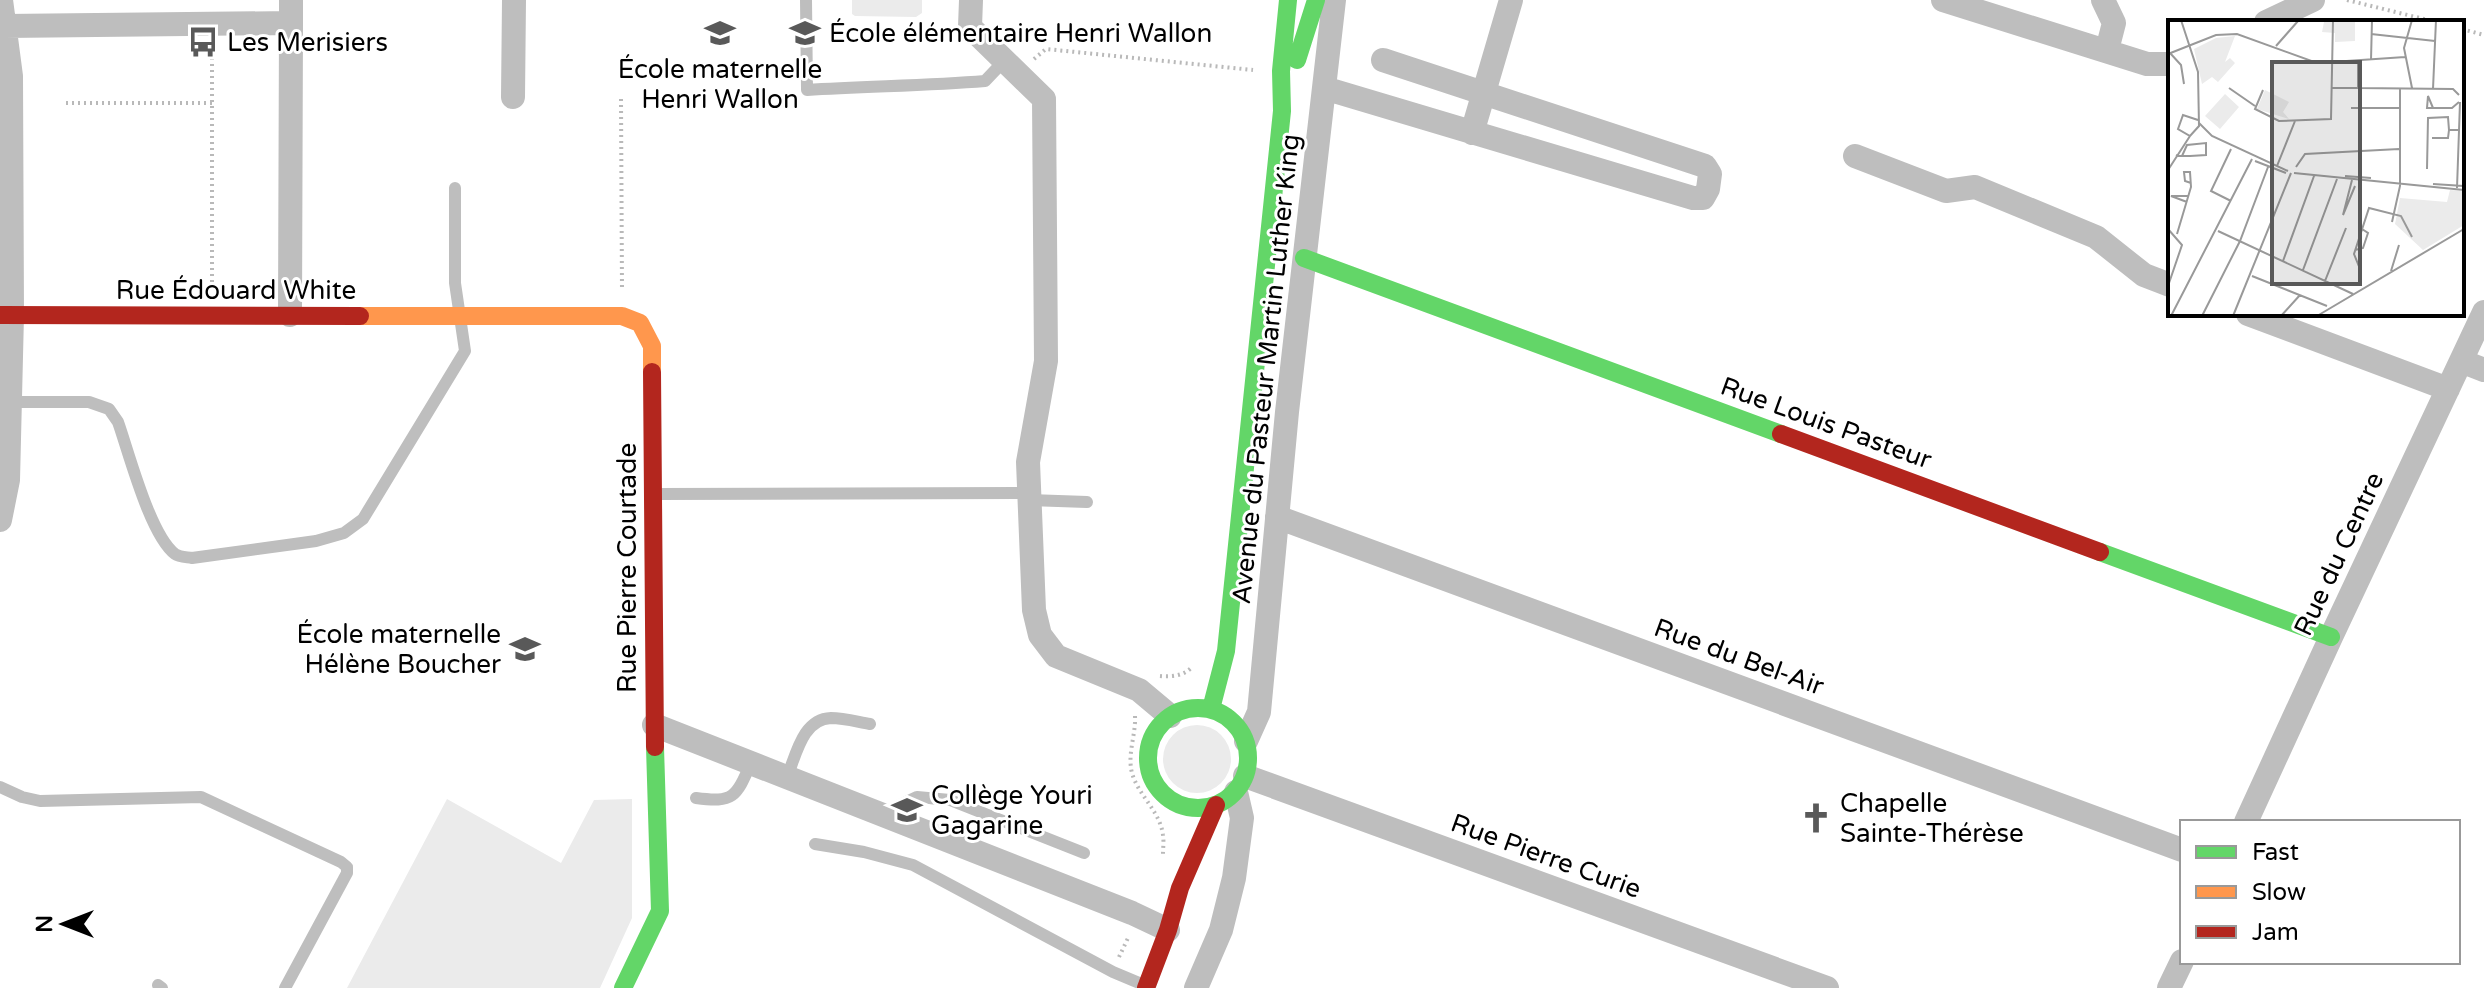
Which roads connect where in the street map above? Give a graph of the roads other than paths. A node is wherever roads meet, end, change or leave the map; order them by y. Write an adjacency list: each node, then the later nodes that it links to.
1 (1, 0): 14 (street)
2 (514, 0): 21 (street)
3 (806, 0): 18 (lane)
4 (971, 0): 18 (street)
5 (1288, 0): 22 (street, Avenue du Pasteur Martin Luther King)
6 (1316, 0): 22 (street, Avenue du Pasteur Martin Luther King)
7 (1334, 0): 19 (street, Avenue du Pasteur Martin Luther King)
8 (1511, 0): 20 (street)
9 (1943, 0): 15 (street)
10 (2103, 0): 15 (street)
11 (2313, 0): 13 (street)
12 (291, 12): 14 (street); 30 (street)
13 (2270, 20)
14 (5, 26): 29 (street)
15 (2107, 50): 17 (street)
16 (1383, 60): 20 (street)
17 (2168, 64)
18 (1011, 66): 38 (street)
19 (1324, 88): 23 (street); 26 (street, Avenue du Pasteur Martin Luther King)
20 (1482, 94): 23 (street); 23 (street)
21 (513, 97)
22 (1282, 111): 43 (street, Avenue du Pasteur Martin Luther King)
23 (1472, 133)
24 (1855, 156): 27 (street)
25 (455, 188): 32 (lane)
26 (1304, 258): 40 (street, Avenue du Pasteur Martin Luther King); 42 (street, Rue Louis Pasteur)
27 (2168, 284)
28 (2484, 312): 33 (street, Rue du Centre)
29 (6, 315): 30 (street, Rue Édouard White); 36 (street)
30 (290, 315): 32 (street, Rue Édouard White)
31 (2253, 316): 35 (street)
32 (460, 317): 36 (lane); 37 (street, Rue Pierre Courtade)
33 (2461, 361): 34 (street); 35 (street, Rue du Centre)
34 (2484, 370)
35 (2448, 389): 42 (street, Rue du Centre)
36 (10, 402): 41 (street)
37 (653, 494): 38 (lane); 46 (street, Rue Pierre Courtade)
38 (1029, 497): 39 (lane); 44 (street)
39 (1087, 502)
40 (1277, 517): 47 (street, Avenue du Pasteur Martin Luther King); 57 (street, Rue du Bel-Air)
41 (0, 520)
42 (2331, 637): 55 (street, Rue du Centre)
43 (1211, 709): 44 (street); 47 (street)
44 (1170, 716): 53 (street, Avenue du Pasteur Martin Luther King)
45 (870, 724): 49 (lane)
46 (654, 725): 48 (street); 64 (street, Rue Pierre Courtade)
47 (1246, 741): 51 (street, Avenue du Pasteur Martin Luther King)
48 (751, 763): 49 (street); 52 (lane)
49 (787, 777): 54 (street)
50 (0, 787): 63 (lane)
51 (1232, 791): 53 (street); 59 (street, Avenue du Pasteur Martin Luther King); 65 (street, Avenue du Pasteur Martin Luther King); 66 (street, Rue Pierre Curie)
52 (696, 798)
53 (1172, 801): 59 (street, Avenue du Pasteur Martin Luther King)
54 (880, 814): 58 (lane); 60 (street)
55 (2247, 820)
56 (815, 844): 62 (lane)
57 (2180, 849)
58 (1084, 853)
59 (1180, 888): 60 (street, Avenue du Pasteur Martin Luther King)
60 (1168, 930): 62 (street, Avenue du Pasteur Martin Luther King)
61 (2181, 964): 67 (street)
62 (1147, 987)
63 (285, 988)
64 (623, 988)
65 (1196, 988)
66 (1827, 988)
67 (2169, 988)

